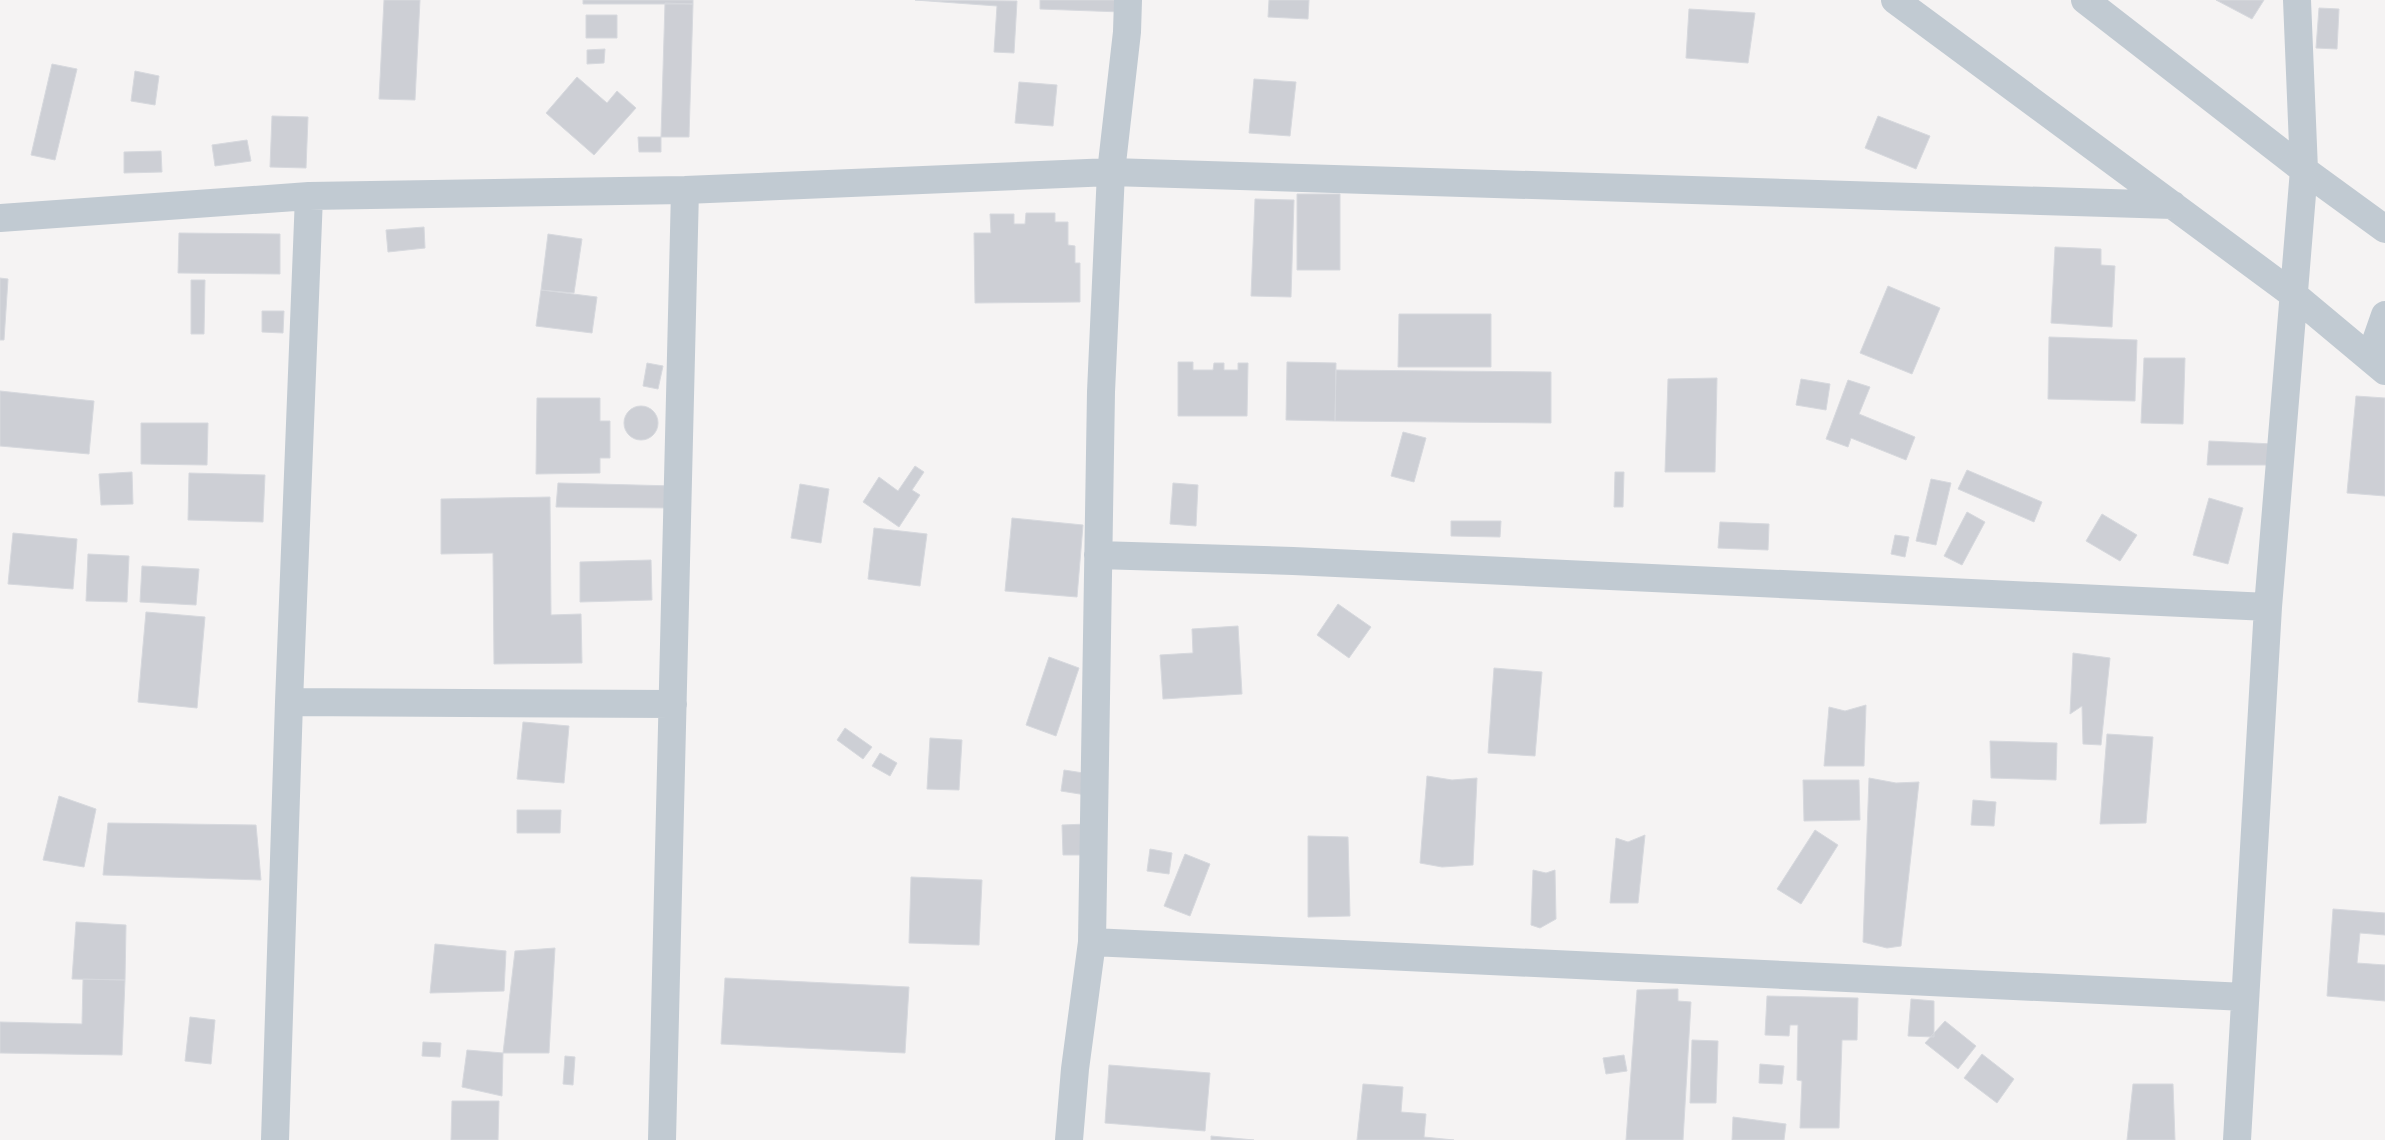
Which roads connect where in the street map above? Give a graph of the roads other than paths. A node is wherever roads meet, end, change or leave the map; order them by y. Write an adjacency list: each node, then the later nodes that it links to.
1 (1128, 0): 6 (street)
2 (1895, 0): 9 (street)
3 (2085, 0): 5 (street)
4 (2297, 0): 5 (street)
5 (2304, 170): 11 (street); 12 (street)
6 (1111, 172): 7 (street); 9 (street); 15 (street)
7 (686, 190): 8 (street); 18 (street)
8 (309, 196): 10 (street); 17 (street)
9 (2173, 205): 12 (street)
10 (0, 218)
11 (2385, 229)
12 (2294, 295): 14 (street); 16 (street)
13 (2385, 315): 14 (street)
14 (2378, 364)
15 (1098, 555): 16 (street); 19 (street)
16 (2268, 607): 20 (street)
17 (288, 702): 18 (street); 21 (street)
18 (673, 704): 22 (street)
19 (1092, 942): 20 (street); 23 (street)
20 (2245, 997): 24 (street)
21 (275, 1140)
22 (662, 1140)
23 (1069, 1140)
24 (2237, 1140)

